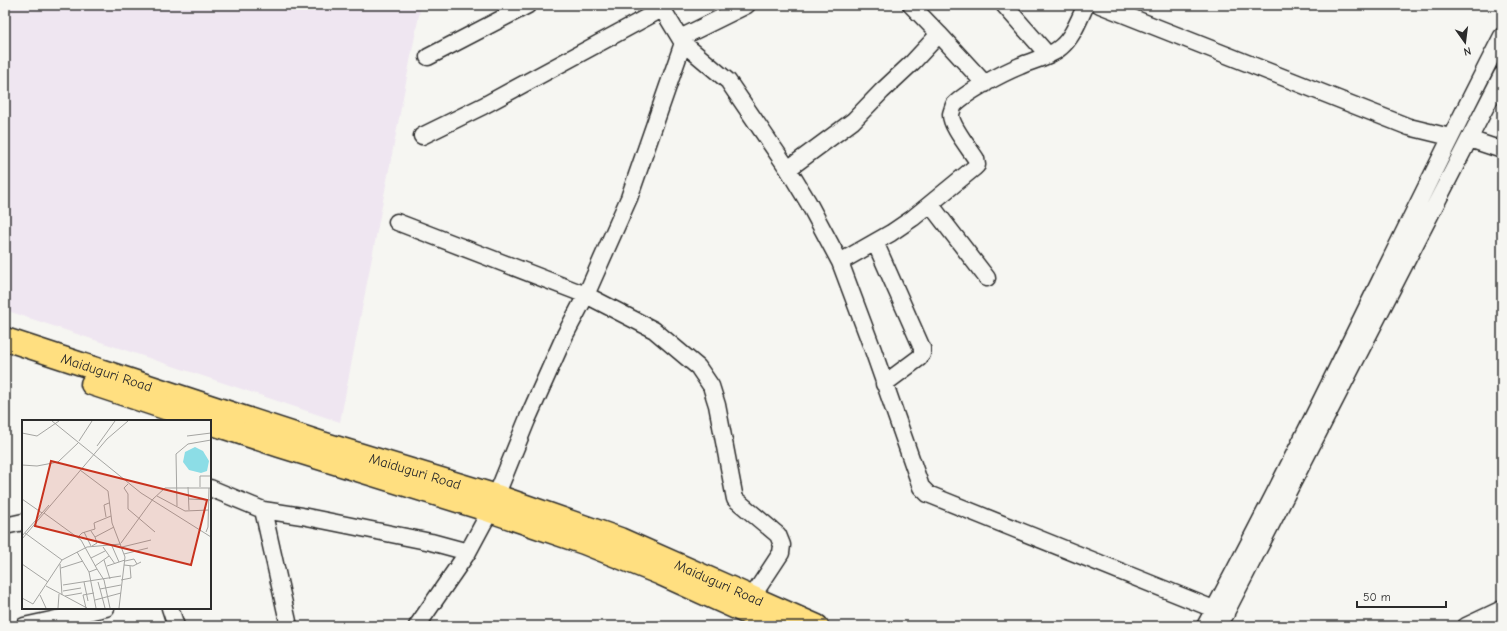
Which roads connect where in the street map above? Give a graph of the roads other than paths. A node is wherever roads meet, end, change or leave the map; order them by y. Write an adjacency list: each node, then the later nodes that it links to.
1 (528, 5): 12 (street)
2 (747, 5): 10 (street)
3 (911, 5): 8 (street)
4 (1004, 5): 11 (street)
5 (1086, 5): 11 (street)
6 (1100, 5): 16 (street)
7 (661, 7): 10 (street); 15 (street)
8 (939, 34): 14 (street); 19 (street)
9 (1502, 36): 16 (street)
10 (682, 40): 19 (street); 25 (street)
11 (1048, 55): 14 (street)
12 (428, 57)
13 (1502, 75): 17 (street)
14 (985, 84): 20 (street)
15 (422, 136)
16 (1450, 137): 42 (street)
17 (1469, 139): 18 (street); 42 (street)
18 (1502, 150)
19 (788, 169): 23 (street)
20 (930, 204): 22 (street); 24 (street)
21 (397, 222): 25 (street)
22 (876, 242): 23 (street); 29 (street)
23 (840, 262): 29 (street)
24 (987, 278)
25 (586, 295): 33 (street); 38 (street)
26 (5, 339): 28 (highway, Maiduguri Road)
27 (5, 356): 28 (highway, Maiduguri Road)
28 (46, 361): 30 (highway, Maiduguri Road); 33 (highway, Maiduguri Road)
29 (884, 384): 42 (street)
30 (201, 420)
31 (211, 423): 33 (highway, Maiduguri Road)
32 (211, 488): 34 (street)
33 (494, 504): 37 (street); 38 (highway, Maiduguri Road); 47 (highway, Maiduguri Road)
34 (263, 510): 37 (street); 45 (street)
35 (22, 522): 36 (street)
36 (5, 526)
37 (468, 552): 46 (street)
38 (752, 596): 48 (highway, Maiduguri Road)
39 (101, 609): 43 (street)
40 (170, 609): 44 (street)
41 (1502, 609): 50 (street)
42 (1220, 616): 49 (street)
43 (24, 626)
44 (176, 626)
45 (289, 626)
46 (417, 626)
47 (776, 626)
48 (817, 626)
49 (1205, 626)
50 (1466, 626)

